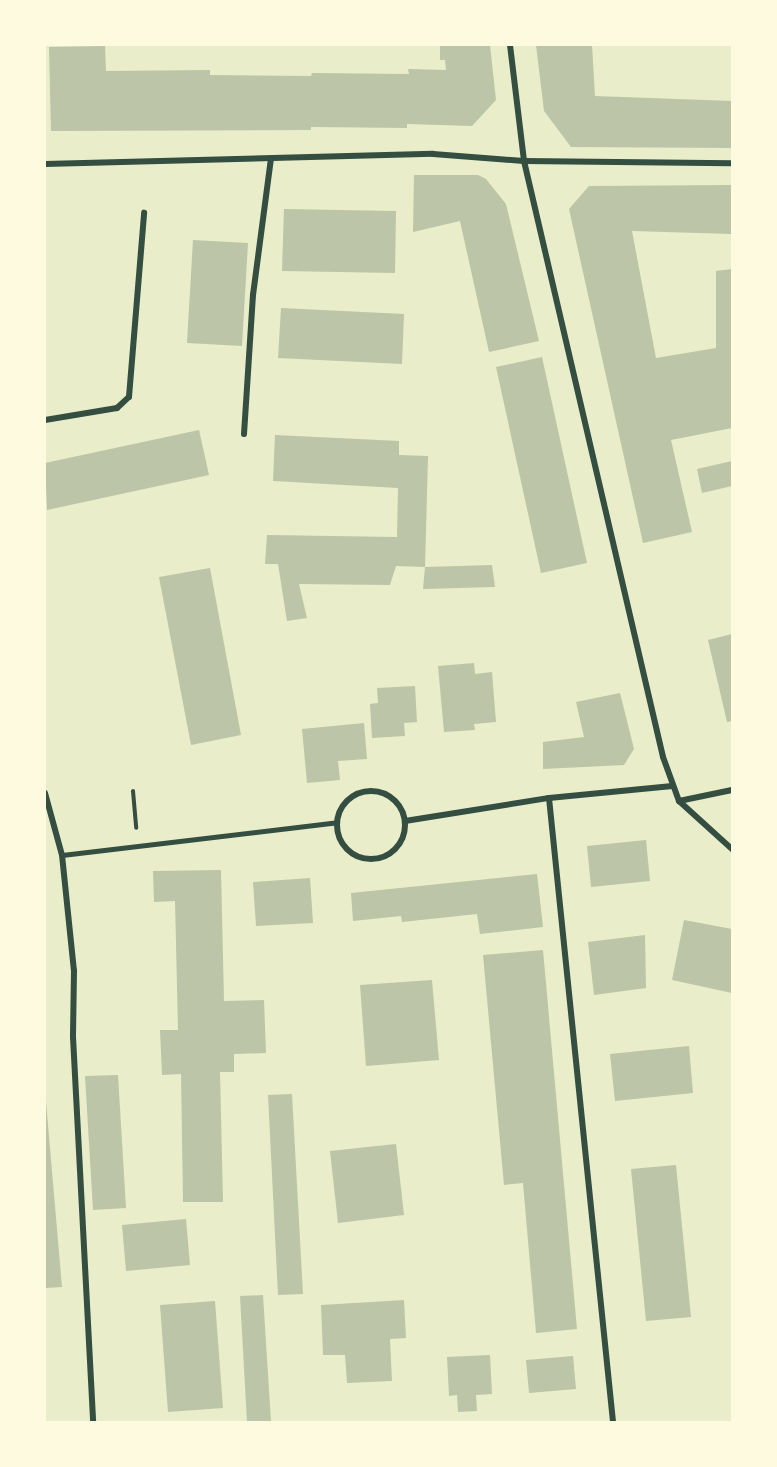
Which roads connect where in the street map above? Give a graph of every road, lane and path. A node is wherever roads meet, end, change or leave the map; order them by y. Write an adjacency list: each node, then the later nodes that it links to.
1 (510, 45): 3 (street)
2 (271, 158): 3 (street); 5 (street); 8 (street)
3 (524, 161): 4 (street); 9 (street)
4 (732, 163)
5 (45, 164)
6 (144, 213): 7 (street)
7 (45, 420)
8 (244, 434)
9 (672, 786): 13 (street); 14 (street)
10 (732, 790): 14 (street)
11 (133, 791): 17 (path)
12 (45, 794): 19 (street)
13 (549, 798): 15 (street); 21 (street)
14 (679, 801): 18 (street)
15 (405, 821): 16 (street); 16 (street)
16 (337, 822): 17 (street)
17 (138, 844): 19 (street)
18 (732, 849)
19 (63, 855): 20 (street)
20 (93, 1422)
21 (613, 1422)

